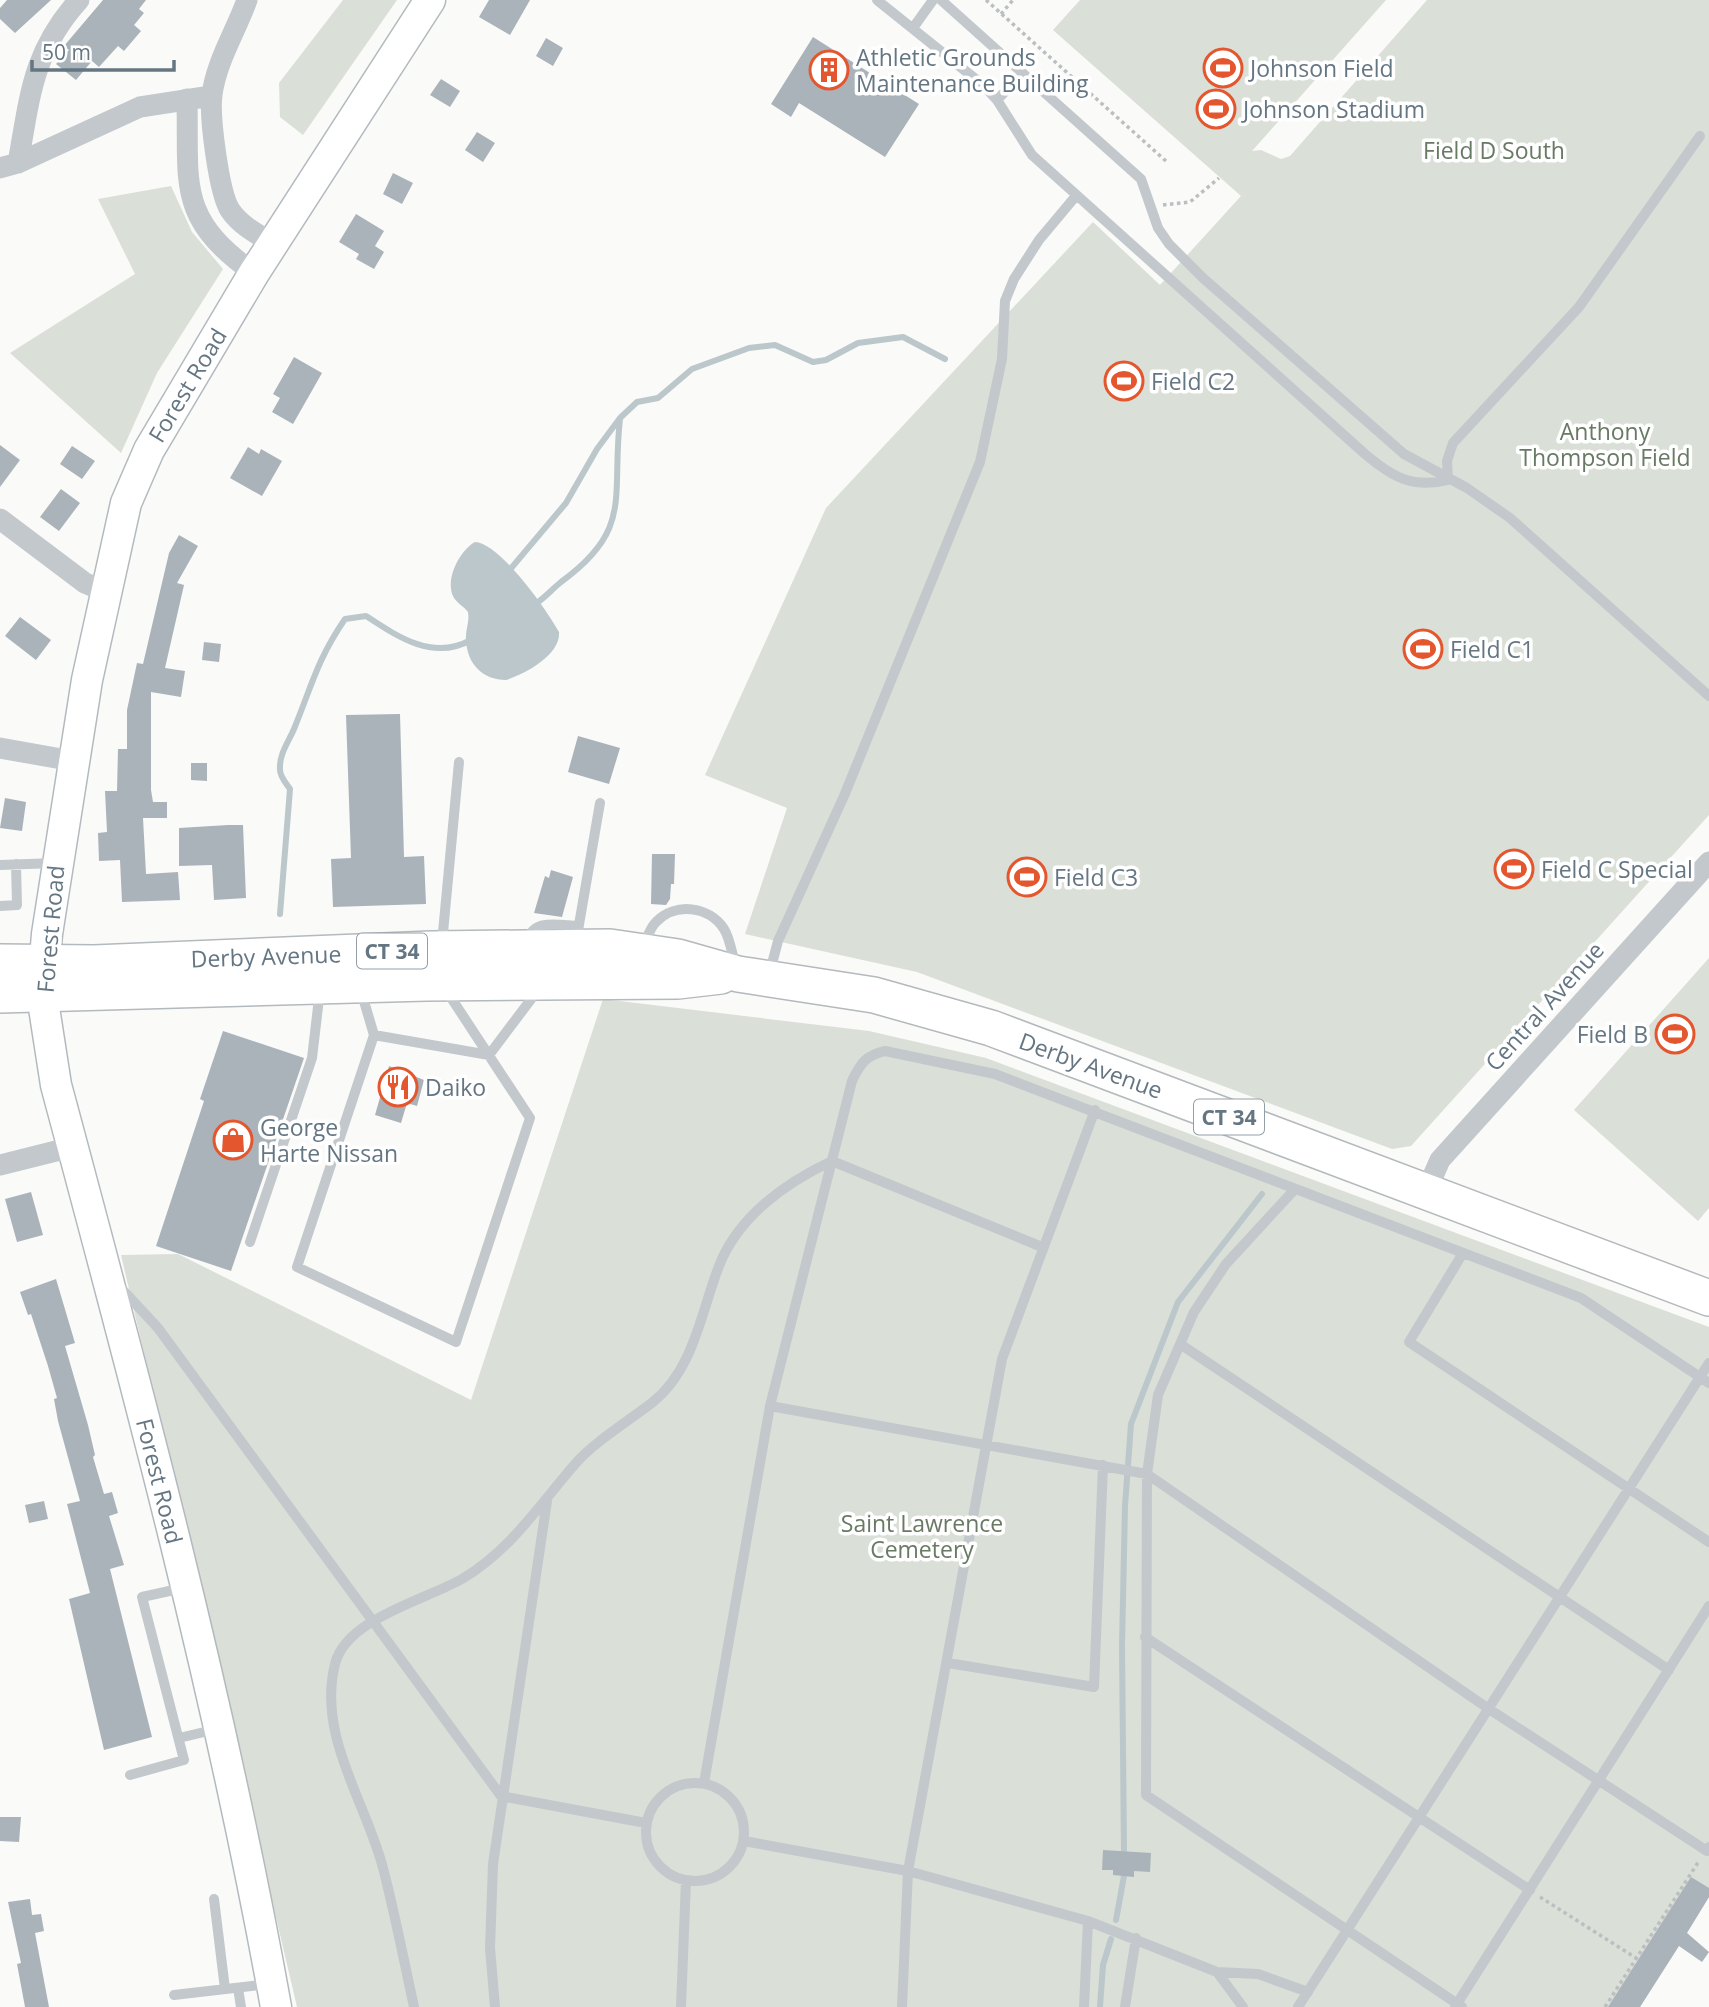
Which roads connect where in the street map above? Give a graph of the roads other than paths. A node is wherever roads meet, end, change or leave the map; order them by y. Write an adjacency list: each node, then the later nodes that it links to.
1 (79, 0): 13 (street)
2 (247, 0): 9 (street)
3 (430, 0): 15 (main road, Forest Road)
4 (877, 0): 7 (lane)
5 (933, 0): 7 (lane)
6 (941, 0): 8 (lane)
7 (914, 28): 11 (lane)
8 (1023, 73): 11 (lane); 17 (lane)
9 (211, 96): 10 (street); 15 (street)
10 (187, 99): 13 (street); 16 (street)
11 (997, 100): 14 (lane)
12 (1700, 136): 17 (lane)
13 (9, 166)
14 (1075, 197): 17 (lane); 34 (lane)
15 (272, 243): 16 (main road, Forest Road)
16 (254, 273): 19 (main road, Forest Road)
17 (1448, 480): 20 (lane)
18 (0, 519): 19 (street)
19 (104, 591): 22 (main road, Forest Road)
20 (1709, 696)
21 (0, 748): 22 (street)
22 (72, 761): 26 (main road, Forest Road)
23 (459, 762): 33 (lane)
24 (600, 803): 30 (lane)
25 (1709, 862): 47 (street, Central Avenue)
26 (56, 863): 27 (lane); 35 (main road, Forest Road)
27 (16, 864): 28 (lane); 29 (lane)
28 (0, 865)
29 (0, 906)
30 (576, 937): 31 (highway, Derby Avenue / CT 34); 33 (highway, Derby Avenue / CT 34)
31 (640, 952): 34 (highway, Derby Avenue / CT 34); 34 (lane)
32 (0, 962): 35 (highway, Derby Avenue / CT 34)
33 (441, 966): 35 (highway, Derby Avenue / CT 34); 36 (highway, Derby Avenue / CT 34); 37 (highway, Derby Avenue / CT 34); 41 (lane)
34 (753, 976): 36 (highway, Derby Avenue / CT 34); 47 (highway, Derby Avenue / CT 34)
35 (43, 979): 38 (highway, Derby Avenue / CT 34); 39 (highway, Derby Avenue / CT 34); 43 (main road, Forest Road)
36 (544, 982): 41 (lane)
37 (359, 985): 38 (highway, Derby Avenue / CT 34); 40 (lane)
38 (320, 986): 48 (lane)
39 (0, 995)
40 (374, 1035): 41 (lane); 41 (lane)
41 (489, 1055)
42 (1095, 1110): 44 (lane); 46 (lane); 49 (lane)
43 (72, 1147): 45 (street); 51 (main road, Forest Road)
44 (832, 1161): 49 (lane); 56 (lane); 61 (lane)
45 (0, 1165)
46 (1295, 1189): 50 (lane); 53 (lane)
47 (1426, 1192): 52 (highway, Derby Avenue / CT 34)
48 (250, 1242)
49 (1042, 1247): 57 (lane)
50 (1463, 1253): 55 (lane); 60 (lane)
51 (106, 1271): 63 (main road, Forest Road); 66 (lane)
52 (1709, 1298)
53 (1180, 1344): 59 (lane); 64 (lane)
54 (1709, 1363): 55 (lane)
55 (1705, 1380): 60 (lane)
56 (771, 1406): 57 (lane); 75 (lane)
57 (986, 1444): 58 (lane); 68 (lane)
58 (1103, 1465): 59 (lane); 68 (lane)
59 (1142, 1472): 67 (lane); 70 (lane)
60 (1630, 1488): 62 (lane); 64 (lane)
61 (547, 1501): 66 (lane); 76 (lane)
62 (1709, 1542)
63 (186, 1588): 71 (main road, Forest Road); 72 (lane)
64 (1560, 1597): 69 (lane); 70 (lane)
65 (1709, 1606): 69 (lane)
66 (371, 1621): 76 (lane); 96 (lane)
67 (1145, 1637): 77 (lane); 86 (lane)
68 (948, 1663): 81 (lane)
69 (1669, 1670): 74 (lane)
70 (1489, 1709): 74 (lane); 77 (lane)
71 (219, 1728): 72 (lane); 92 (main road, Forest Road)
72 (179, 1738): 73 (lane)
73 (130, 1775)
74 (1598, 1781): 80 (lane); 83 (lane)
75 (704, 1783): 78 (lane); 79 (lane)
76 (501, 1796): 78 (lane); 97 (lane)
77 (1419, 1818): 83 (lane); 86 (lane)
78 (646, 1823): 82 (lane)
79 (744, 1842): 81 (lane); 82 (lane)
80 (1708, 1849)
81 (908, 1871): 85 (lane); 99 (lane)
82 (686, 1881): 98 (lane)
83 (1530, 1890): 94 (lane)
84 (214, 1899): 90 (lane)
85 (1088, 1921): 87 (lane); 100 (lane)
86 (1348, 1929): 91 (lane); 94 (lane)
87 (1136, 1938): 88 (lane); 101 (lane)
88 (1217, 1972): 91 (lane); 102 (lane)
89 (238, 1988): 90 (lane); 92 (lane); 95 (lane)
90 (225, 1989): 93 (lane)
91 (1308, 1992): 103 (lane)
92 (274, 1995)
93 (174, 1996)
94 (1458, 2006)
95 (241, 2007)
96 (414, 2007)
97 (495, 2007)
98 (681, 2007)
99 (902, 2007)
100 (1084, 2007)
101 (1125, 2007)
102 (1243, 2007)
103 (1298, 2007)

